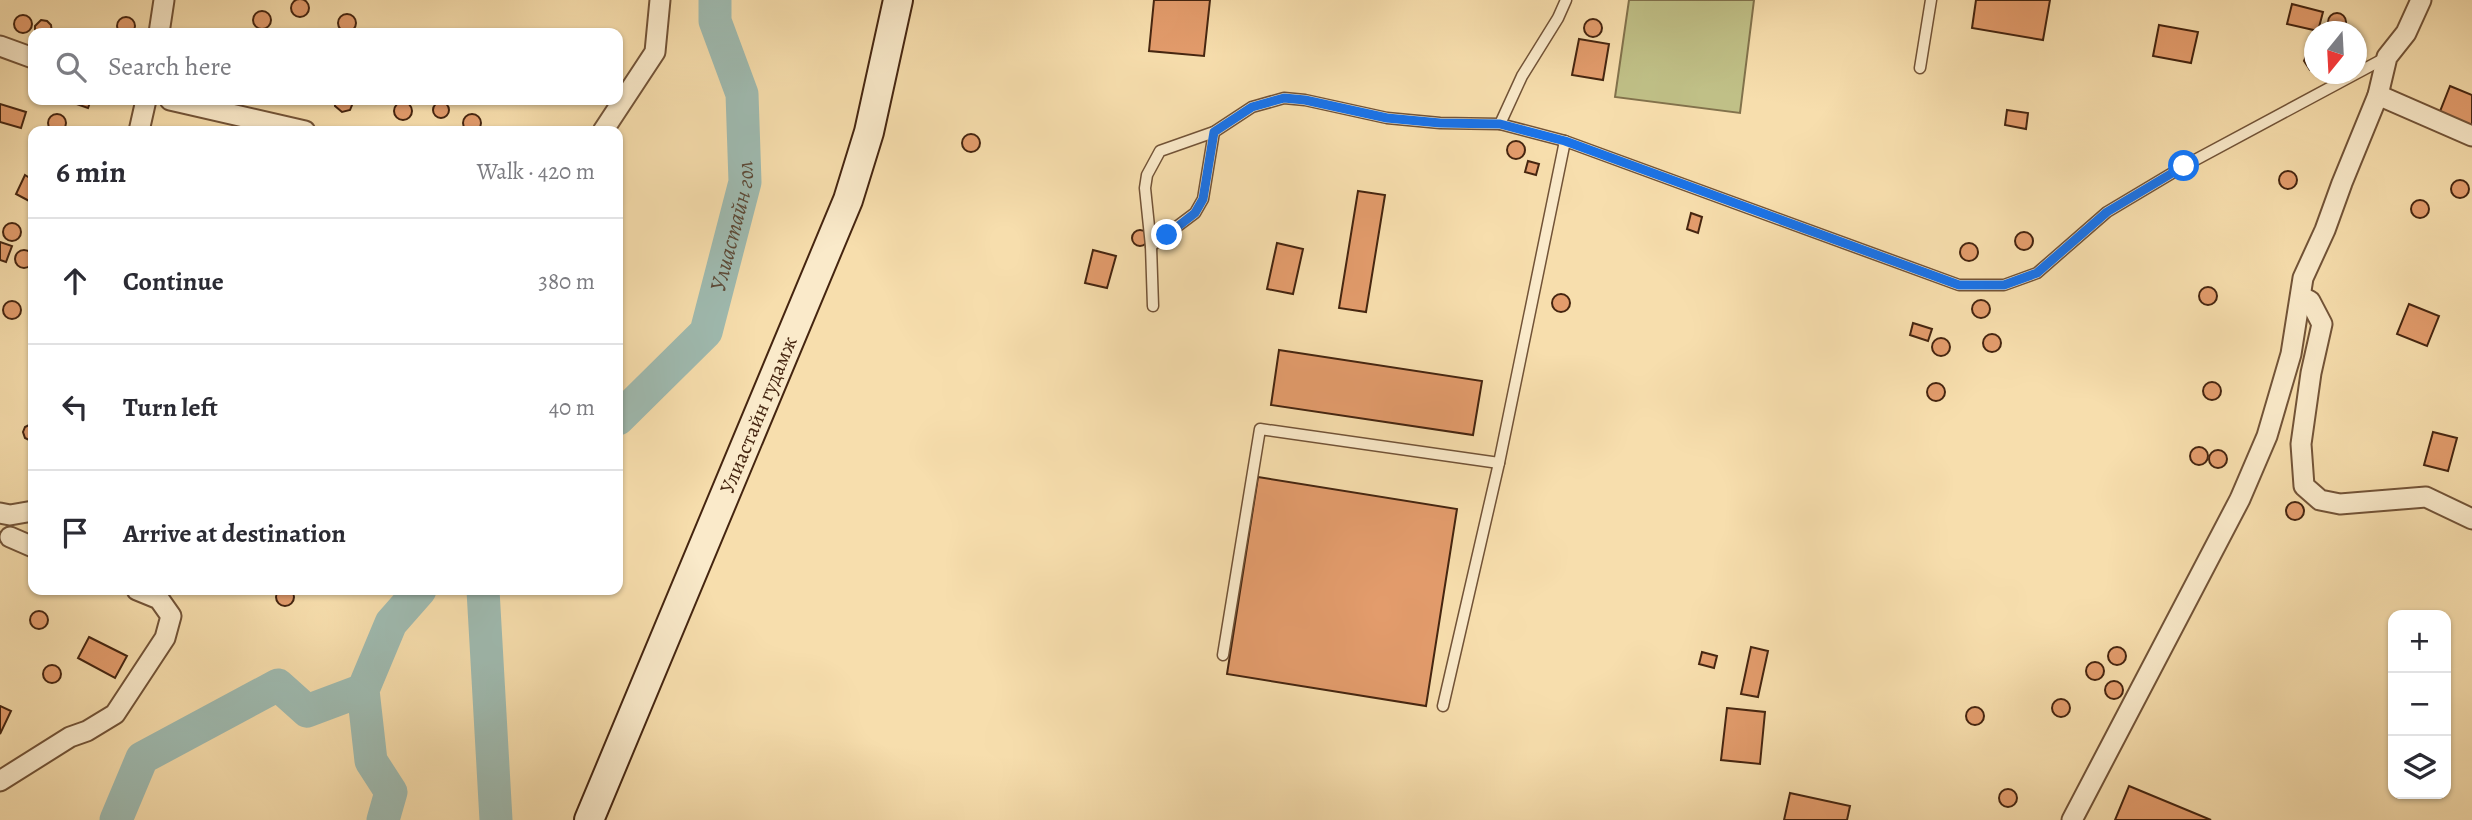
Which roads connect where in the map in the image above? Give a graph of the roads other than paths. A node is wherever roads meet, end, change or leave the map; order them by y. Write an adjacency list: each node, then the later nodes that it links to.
1 (164, 0): 7 (street)
2 (660, 0): 13 (street)
3 (898, 0): 37 (main road, Улиастайн гудамж)
4 (1566, 0): 17 (lane)
5 (1931, 0): 11 (lane)
6 (2421, 0): 10 (street)
7 (160, 28)
8 (0, 46): 9 (street)
9 (28, 56)
10 (2388, 57): 12 (street); 23 (lane)
11 (1920, 68)
12 (2378, 95): 22 (street); 25 (street)
13 (623, 101)
14 (145, 105): 18 (street)
15 (192, 105): 19 (street)
16 (620, 105): 20 (street)
17 (1500, 124): 21 (lane); 23 (lane)
18 (140, 126)
19 (283, 126)
20 (606, 126)
21 (1214, 132): 24 (lane); 24 (lane)
22 (2472, 136)
23 (1565, 141): 27 (lane)
24 (1151, 246): 26 (lane)
25 (2302, 298): 30 (street); 38 (street)
26 (1153, 306)
27 (1499, 463): 34 (lane); 35 (lane)
28 (28, 512): 29 (street)
29 (0, 513)
30 (2472, 519)
31 (10, 537): 32 (street)
32 (28, 545)
33 (149, 595): 36 (street)
34 (1223, 655)
35 (1443, 706)
36 (0, 781)
37 (589, 820)
38 (2072, 820)

